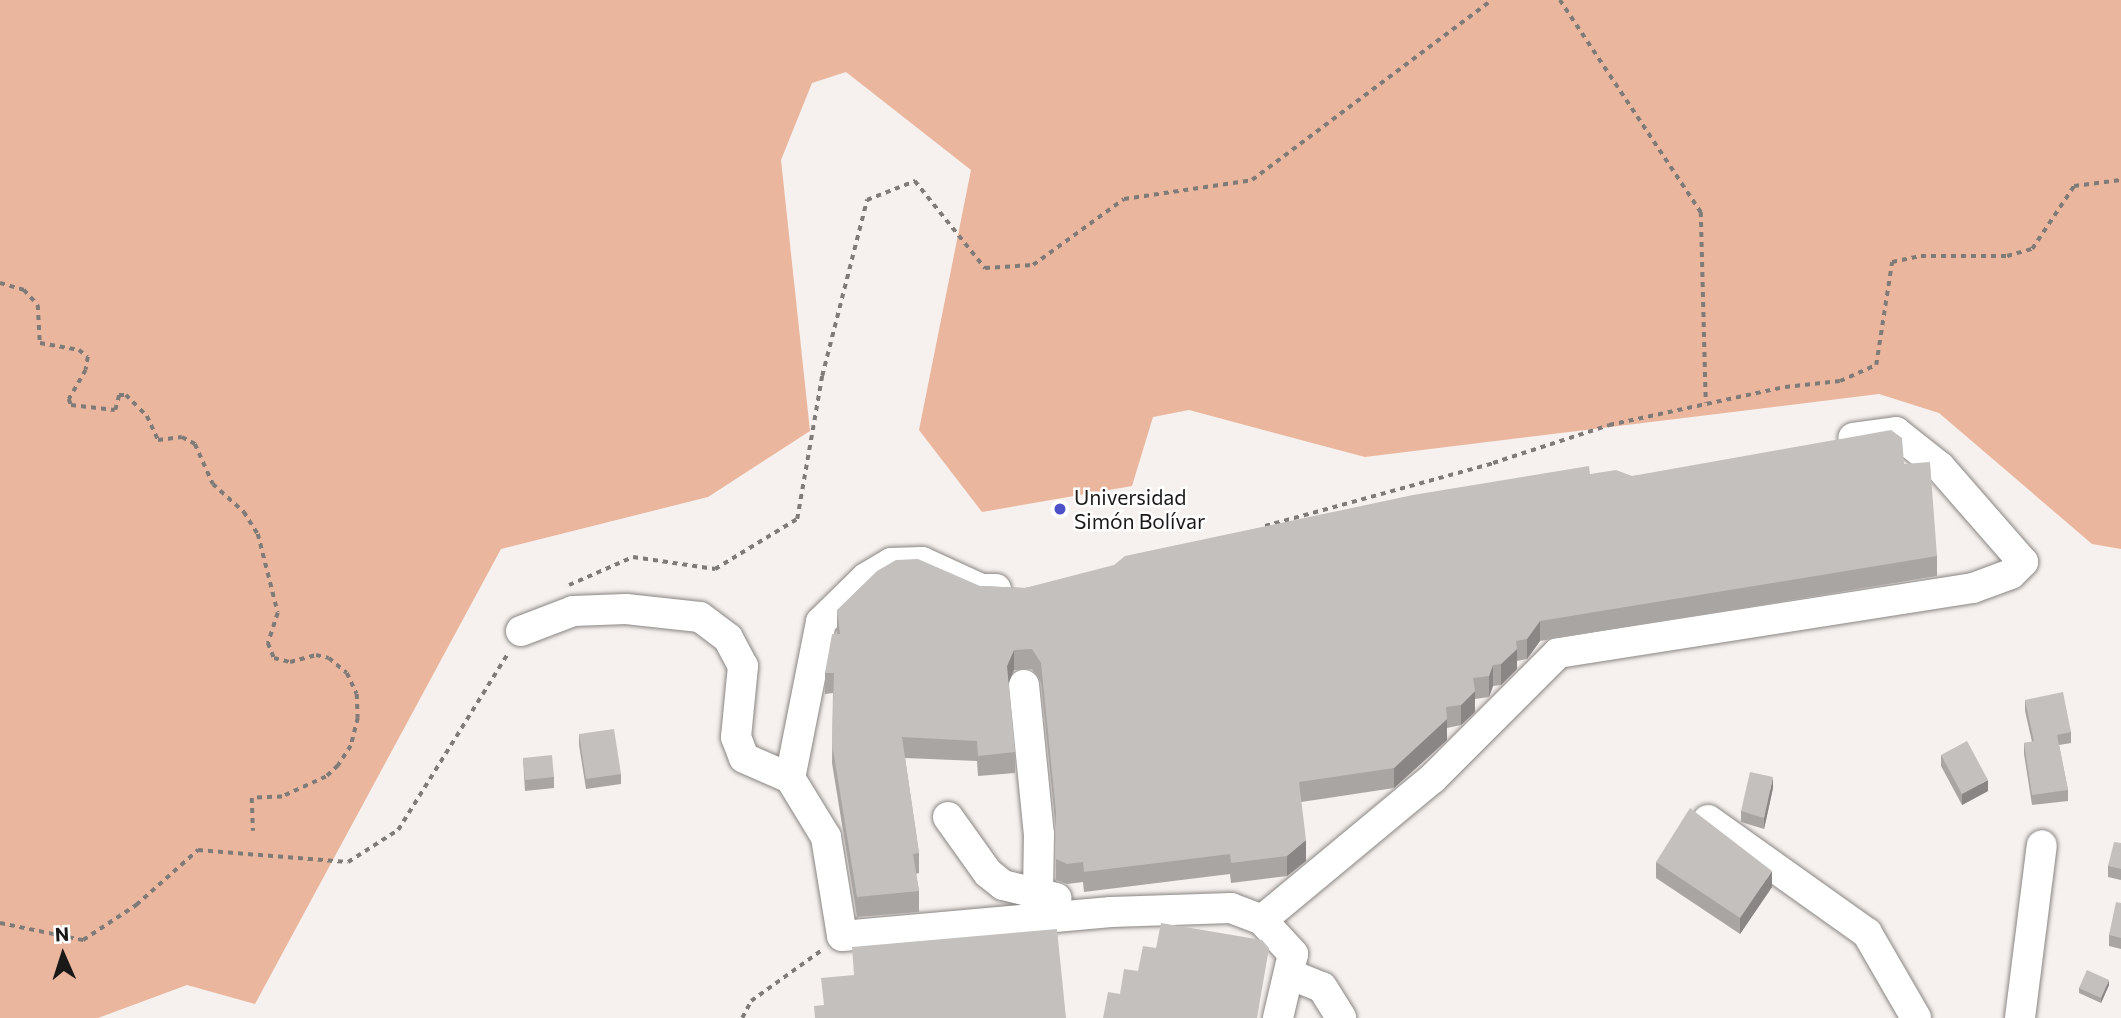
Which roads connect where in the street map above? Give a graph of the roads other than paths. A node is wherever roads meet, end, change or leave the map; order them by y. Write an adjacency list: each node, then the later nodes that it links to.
1 (1820, 444): 11 (lane)
2 (1025, 591): 5 (lane)
3 (521, 631): 5 (lane)
4 (1024, 685): 9 (lane)
5 (790, 778): 10 (lane)
6 (948, 817): 9 (lane)
7 (1708, 820): 15 (lane)
8 (2042, 845): 16 (lane)
9 (1038, 894): 10 (lane)
10 (1111, 912): 11 (lane)
11 (1262, 920): 12 (lane)
12 (1289, 974): 13 (lane); 14 (lane)
13 (1278, 1018)
14 (1341, 1018)
15 (1916, 1018)
16 (2020, 1018)

